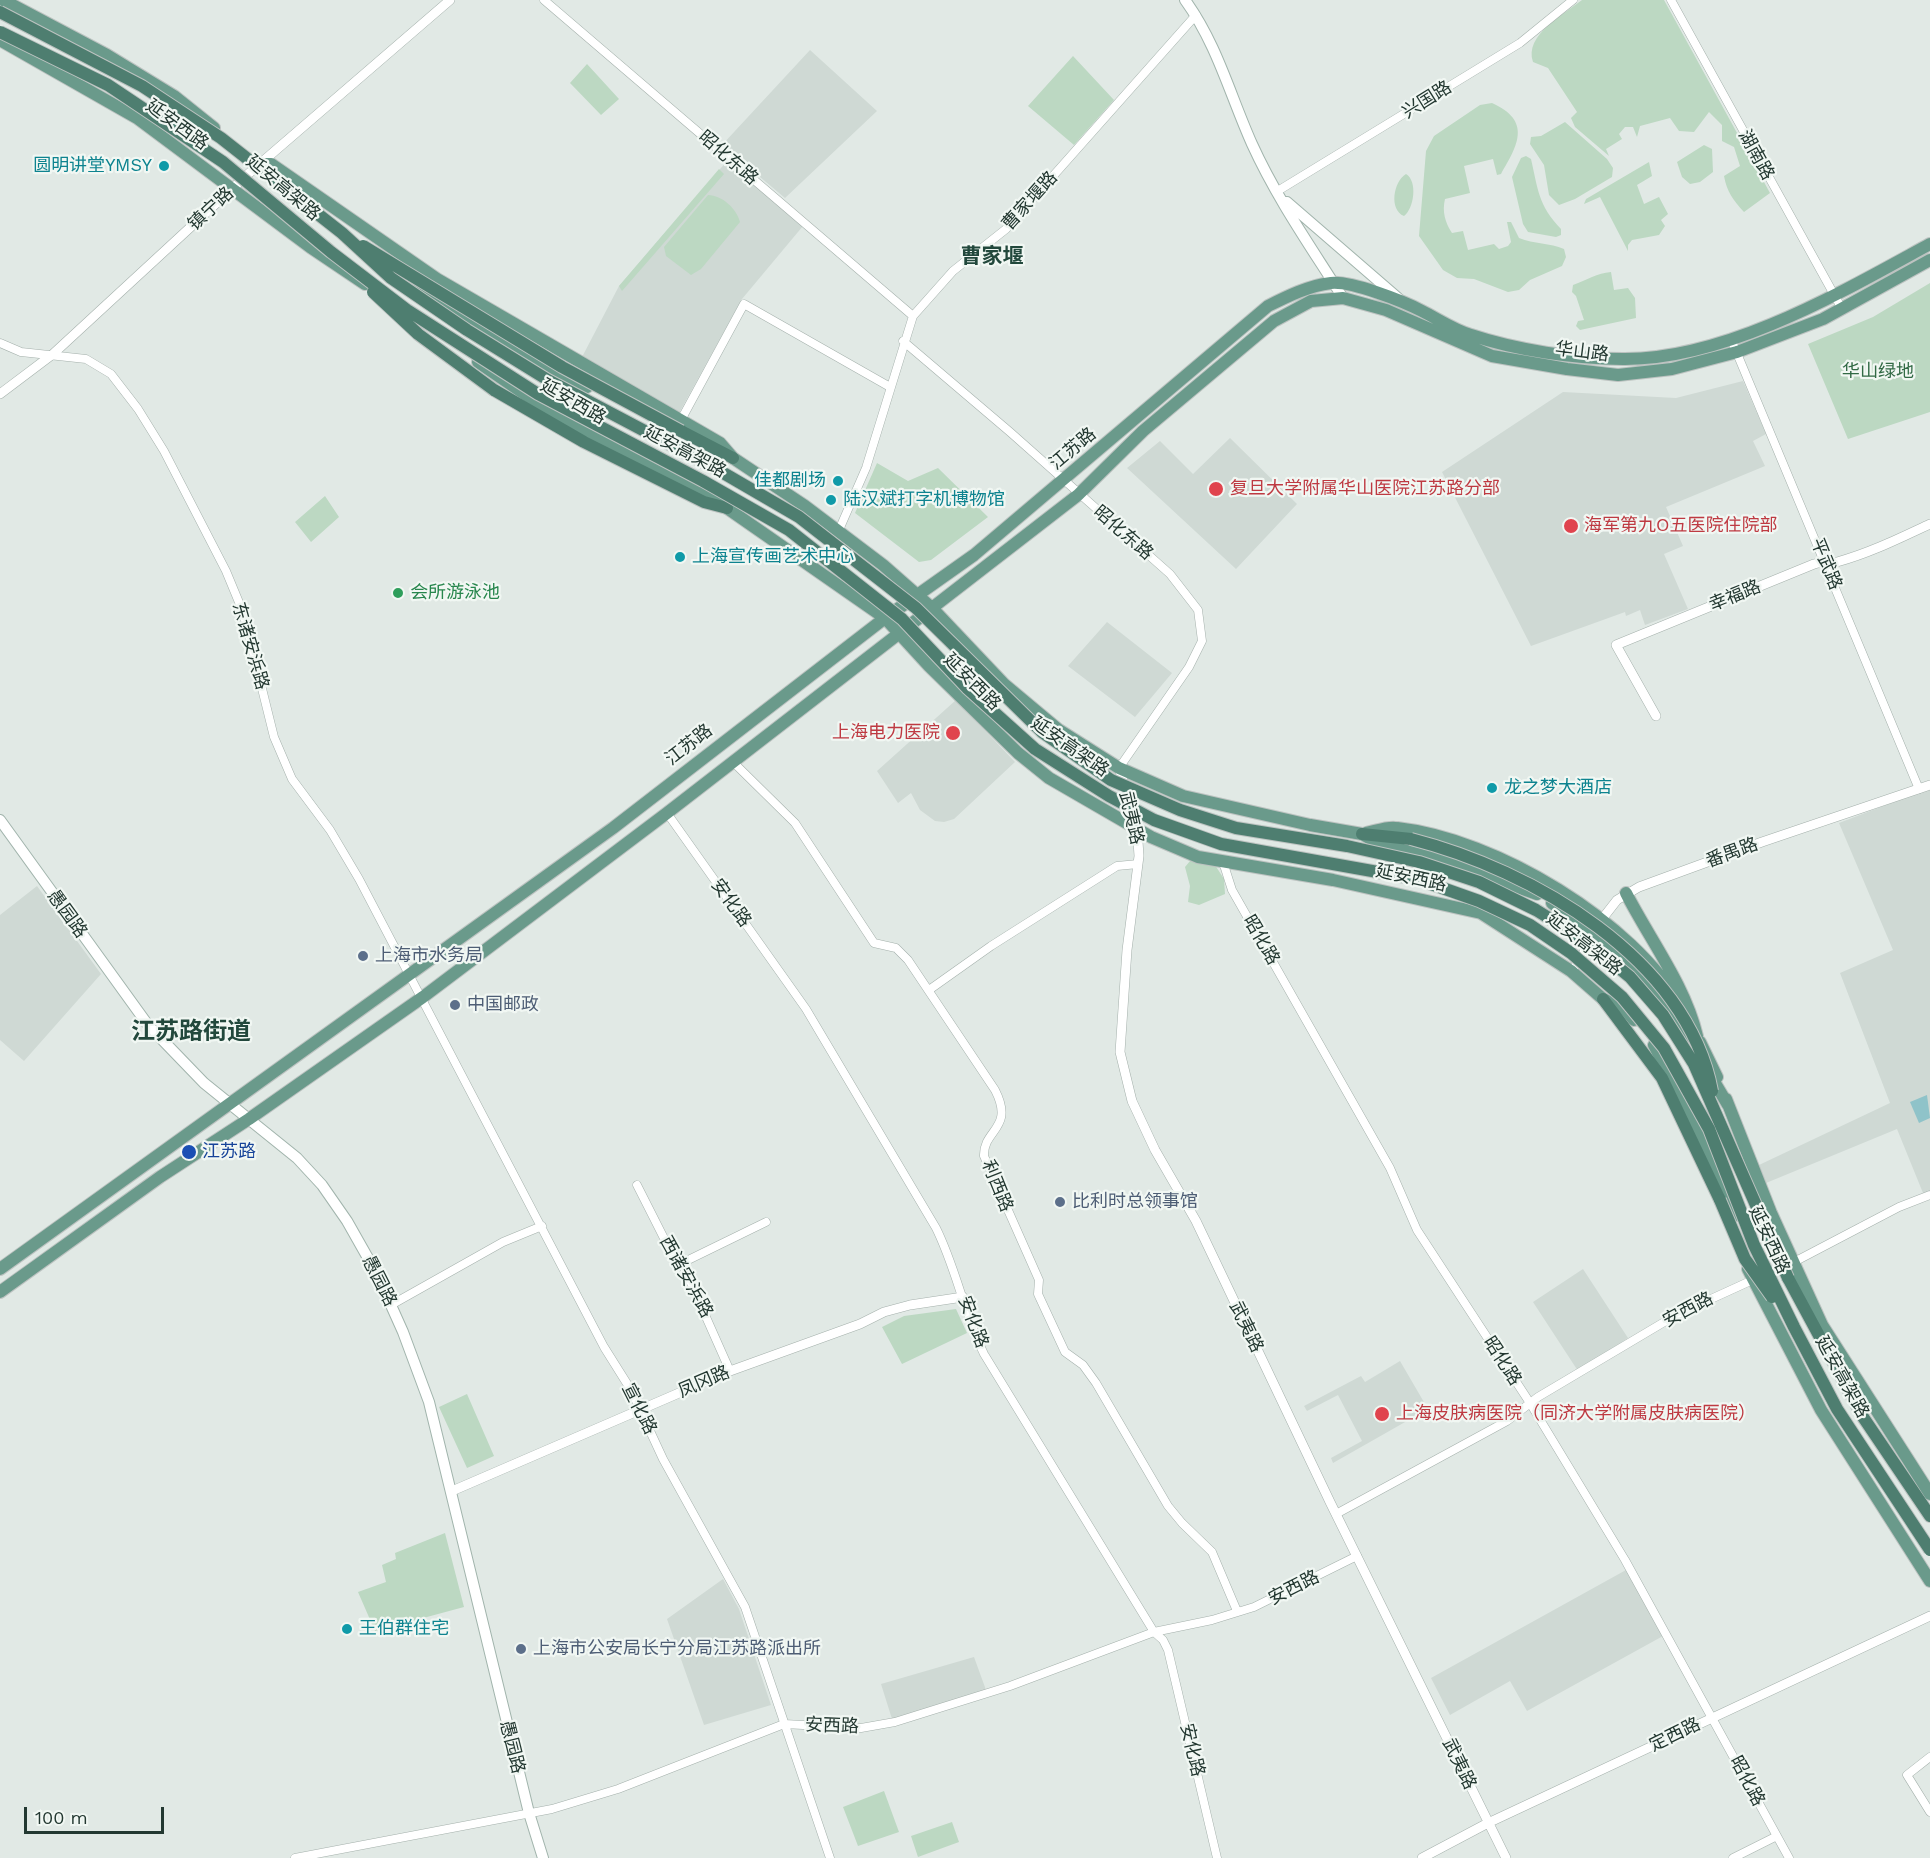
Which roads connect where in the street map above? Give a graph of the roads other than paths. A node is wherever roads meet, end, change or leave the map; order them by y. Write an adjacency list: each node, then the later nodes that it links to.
1 (3, 0): 11 (main road, 延安西路)
2 (450, 0): 11 (street, 镇宁路)
3 (544, 0): 25 (street, 昭化东路)
4 (1185, 0): 8 (main road, 华山路)
5 (1573, 0): 13 (street, 兴国路)
6 (1671, 0): 20 (street, 湖南路)
7 (0, 12): 14 (highway, 延安高架路, bridge)
8 (1196, 15): 13 (main road, 华山路); 25 (street, 曹家堰路)
9 (0, 32): 16 (highway, 延安高架路, bridge)
10 (0, 40): 12 (main road, 延安西路)
11 (259, 164): 12 (street, 镇宁路); 19 (main road, 延安西路); 23 (main road, 延安西路)
12 (232, 189): 32 (street, 镇宁路); 39 (main road, 延安西路)
13 (1276, 192): 18 (main road, 华山路); 22 (main road, 华山路)
14 (342, 233): 35 (highway, bridge); 69 (highway, 延安高架路, bridge)
15 (1930, 244): 20 (main road, 华山路)
16 (331, 252): 39 (highway, bridge); 82 (highway, 延安高架路, bridge)
17 (1930, 260): 24 (main road, 华山路)
18 (1334, 283): 21 (main road, 华山路); 22 (main road, 江苏路); 37 (main road, 江苏路)
19 (460, 293): 23 (main road); 26 (main road, 延安西路)
20 (1834, 297): 24 (street, 湖南路); 27 (main road, 华山路)
21 (1343, 298): 31 (main road, 华山路); 38 (main road, 江苏路)
22 (1400, 300): 27 (main road, 华山路)
23 (449, 308): 30 (main road, 延安西路)
24 (1842, 309): 31 (main road, 华山路)
25 (913, 316): 28 (street, 曹家堰路)
26 (525, 332): 30 (main road); 35 (main road, 延安西路)
27 (1731, 339): 31 (street, 平武路)
28 (903, 341): 33 (street, 曹家堰路); 37 (street, 昭化东路)
29 (0, 343): 32 (street, 东诸安浜路)
30 (516, 350): 36 (main road, 延安西路)
31 (1737, 352): 42 (street, 平武路)
32 (53, 354): 34 (street, 镇宁路); 62 (street, 东诸安浜路)
33 (890, 387): 35 (street); 41 (street, 曹家堰路)
34 (0, 394)
35 (681, 426): 36 (highway)
36 (733, 458): 41 (main road, 延安西路)
37 (1064, 480): 38 (street, 昭化东路); 43 (main road, 江苏路)
38 (1078, 495): 44 (main road, 江苏路); 49 (street, 昭化东路)
39 (727, 508): 45 (main road, 延安西路)
40 (1930, 524): 42 (street, 幸福路)
41 (839, 530): 43 (main road, 延安西路)
42 (1826, 563): 47 (street, 幸福路); 51 (street, 平武路)
43 (917, 595): 44 (main road, 延安西路); 45 (main road, 江苏路)
44 (933, 609): 46 (main road, 江苏路); 49 (main road, 延安西路)
45 (885, 618): 46 (main road, 延安西路); 62 (main road, 江苏路)
46 (900, 633): 48 (main road, 江苏路); 54 (main road, 延安西路)
47 (1656, 716)
48 (733, 762): 52 (main road, 江苏路); 63 (street, 利西路)
49 (1119, 768): 54 (street, 武夷路); 55 (main road, 延安西路)
50 (1930, 785): 51 (street, 番禺路)
51 (1919, 789): 58 (street, 番禺路)
52 (667, 813): 64 (main road, 江苏路); 80 (street, 安化路)
53 (0, 820): 67 (main road, 愚园路)
54 (1137, 827): 56 (main road, 延安西路); 57 (street, 武夷路)
55 (1362, 834): 59 (main road, 延安西路); 60 (main road, 延安西路); 69 (highway, bridge)
56 (1223, 862): 61 (main road, 延安西路); 84 (street, 昭化路)
57 (1138, 864): 63 (street); 90 (street, 武夷路)
58 (1626, 893): 59 (street, 番禺路); 66 (main road)
59 (1601, 919): 60 (street, 番禺路); 66 (main road, 延安西路)
60 (1594, 934): 61 (street, 番禺路); 68 (main road, 延安西路)
61 (1571, 970): 65 (main road, 延安西路)
62 (411, 975): 64 (street, 宣化路); 67 (main road, 江苏路)
63 (929, 990): 97 (street, 利西路)
64 (423, 997): 70 (main road, 江苏路); 74 (street, 宣化路)
65 (1603, 999): 78 (main road); 78 (main road, 延安西路); 82 (highway, bridge)
66 (1697, 1036): 68 (main road, 延安西路)
67 (230, 1105): 70 (main road, 愚园路); 77 (main road, 江苏路)
68 (1728, 1105): 75 (main road, 延安西路)
69 (1715, 1110): 91 (highway, 延安高架路, bridge)
70 (249, 1119): 79 (main road, 江苏路); 81 (main road, 愚园路)
71 (637, 1185): 76 (street, 西诸安浜路)
72 (1930, 1195): 75 (street)
73 (766, 1222): 76 (street)
74 (542, 1226): 81 (street); 85 (street, 宣化路)
75 (1794, 1262): 89 (main road, 延安西路)
76 (682, 1263): 83 (street, 西诸安浜路)
77 (0, 1269)
78 (1758, 1277): 84 (street, 安西路); 86 (main road, 延安西路); 87 (main road)
79 (0, 1292)
80 (963, 1297): 83 (street, 凤冈路); 99 (street, 安化路)
81 (391, 1305): 88 (main road, 愚园路)
82 (1794, 1327): 92 (highway, 延安高架路, bridge)
83 (730, 1371): 85 (street, 凤冈路)
84 (1530, 1403): 90 (street, 安西路); 100 (street, 昭化路)
85 (641, 1410): 88 (street, 凤冈路); 101 (street, 宣化路)
86 (1854, 1431): 87 (main road); 95 (main road, 延安西路)
87 (1863, 1476): 96 (main road)
88 (452, 1491): 104 (main road, 愚园路)
89 (1930, 1494)
90 (1336, 1514): 94 (street, 武夷路)
91 (1930, 1516)
92 (1920, 1535): 93 (highway, 延安高架路, bridge); 95 (highway, bridge)
93 (1930, 1550)
94 (1357, 1556): 97 (street, 安西路); 105 (street, 武夷路)
95 (1930, 1556)
96 (1930, 1581)
97 (1237, 1611): 99 (street, 安西路)
98 (1930, 1616): 100 (street, 定西路)
99 (1154, 1632): 101 (street, 安西路); 110 (street, 安化路)
100 (1712, 1717): 105 (street, 定西路); 106 (street, 昭化路)
101 (784, 1724): 104 (street, 安西路); 109 (street, 宣化路)
102 (1930, 1757): 103 (street)
103 (1930, 1812)
104 (529, 1813): 107 (street, 安西路); 108 (main road, 愚园路)
105 (1488, 1823): 111 (street, 定西路); 112 (street, 武夷路)
106 (1777, 1836): 113 (street); 114 (street, 昭化路)
107 (296, 1858)
108 (543, 1858)
109 (830, 1858)
110 (1217, 1858)
111 (1422, 1858)
112 (1506, 1858)
113 (1733, 1858)
114 (1789, 1858)

